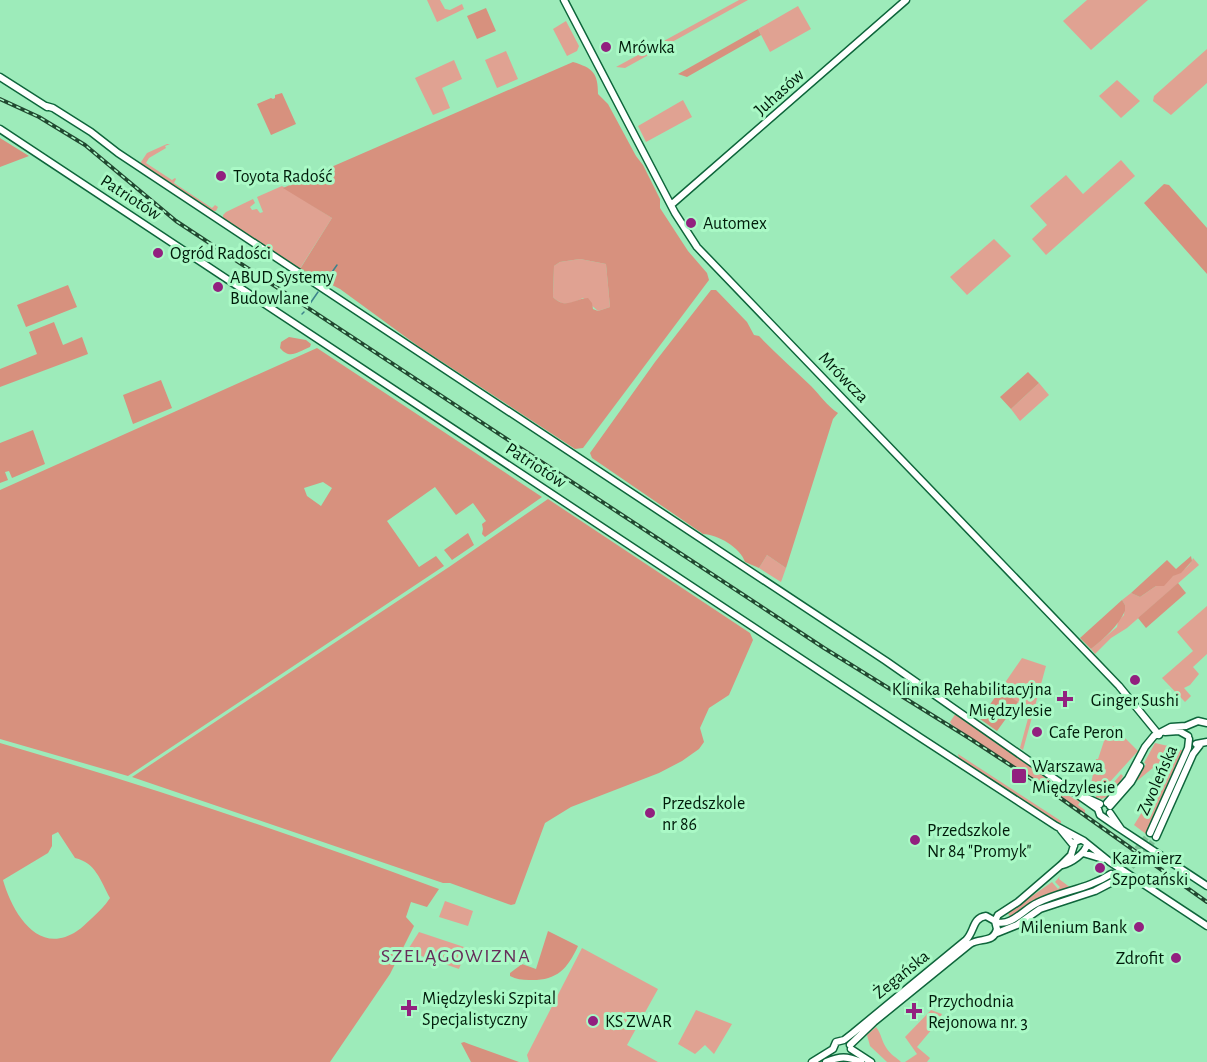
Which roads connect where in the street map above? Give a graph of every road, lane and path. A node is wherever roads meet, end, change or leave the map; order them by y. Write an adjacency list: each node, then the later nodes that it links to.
1 (564, 0): 5 (main road, Mrówcza)
2 (906, 0): 5 (main road, Juhasów)
3 (0, 77): 11 (main road, Patriotów)
4 (0, 129): 12 (main road, Patriotów)
5 (671, 205): 8 (main road, Mrówcza)
6 (1205, 720): 7 (main road, Zwoleńska)
7 (1192, 724): 8 (main road, Zwoleńska); 9 (main road)
8 (1159, 734): 9 (main road, Zwoleńska); 11 (main road, Zwoleńska)
9 (1189, 737): 10 (main road); 10 (main road, Zwoleńska)
10 (1203, 743)
11 (1105, 808): 20 (main road, Patriotów)
12 (1056, 826): 13 (main road, Patriotów); 14 (main road, Patriotów)
13 (1084, 842): 14 (main road); 15 (main road); 16 (main road, Patriotów)
14 (1074, 847): 15 (main road); 17 (main road)
15 (1082, 853): 16 (main road); 17 (main road)
16 (1107, 860): 24 (main road)
17 (1061, 865): 21 (main road)
18 (1111, 874): 23 (main road)
19 (1118, 879): 26 (main road)
20 (1207, 886)
21 (1007, 908): 22 (main road); 23 (main road)
22 (986, 916): 23 (main road); 25 (main road)
23 (995, 921): 26 (main road)
24 (1205, 926)
25 (973, 928): 27 (main road); 28 (main road, Żegańska)
26 (997, 933): 27 (main road)
27 (980, 939): 29 (main road, Żegańska)
28 (844, 1040): 29 (main road); 30 (main road)
29 (850, 1047): 32 (main road); 36 (main road)
30 (833, 1049): 31 (main road); 33 (main road)
31 (837, 1056): 32 (main road); 34 (main road)
32 (846, 1056): 35 (main road)
33 (812, 1062)
34 (826, 1062)
35 (861, 1062)
36 (872, 1062)

